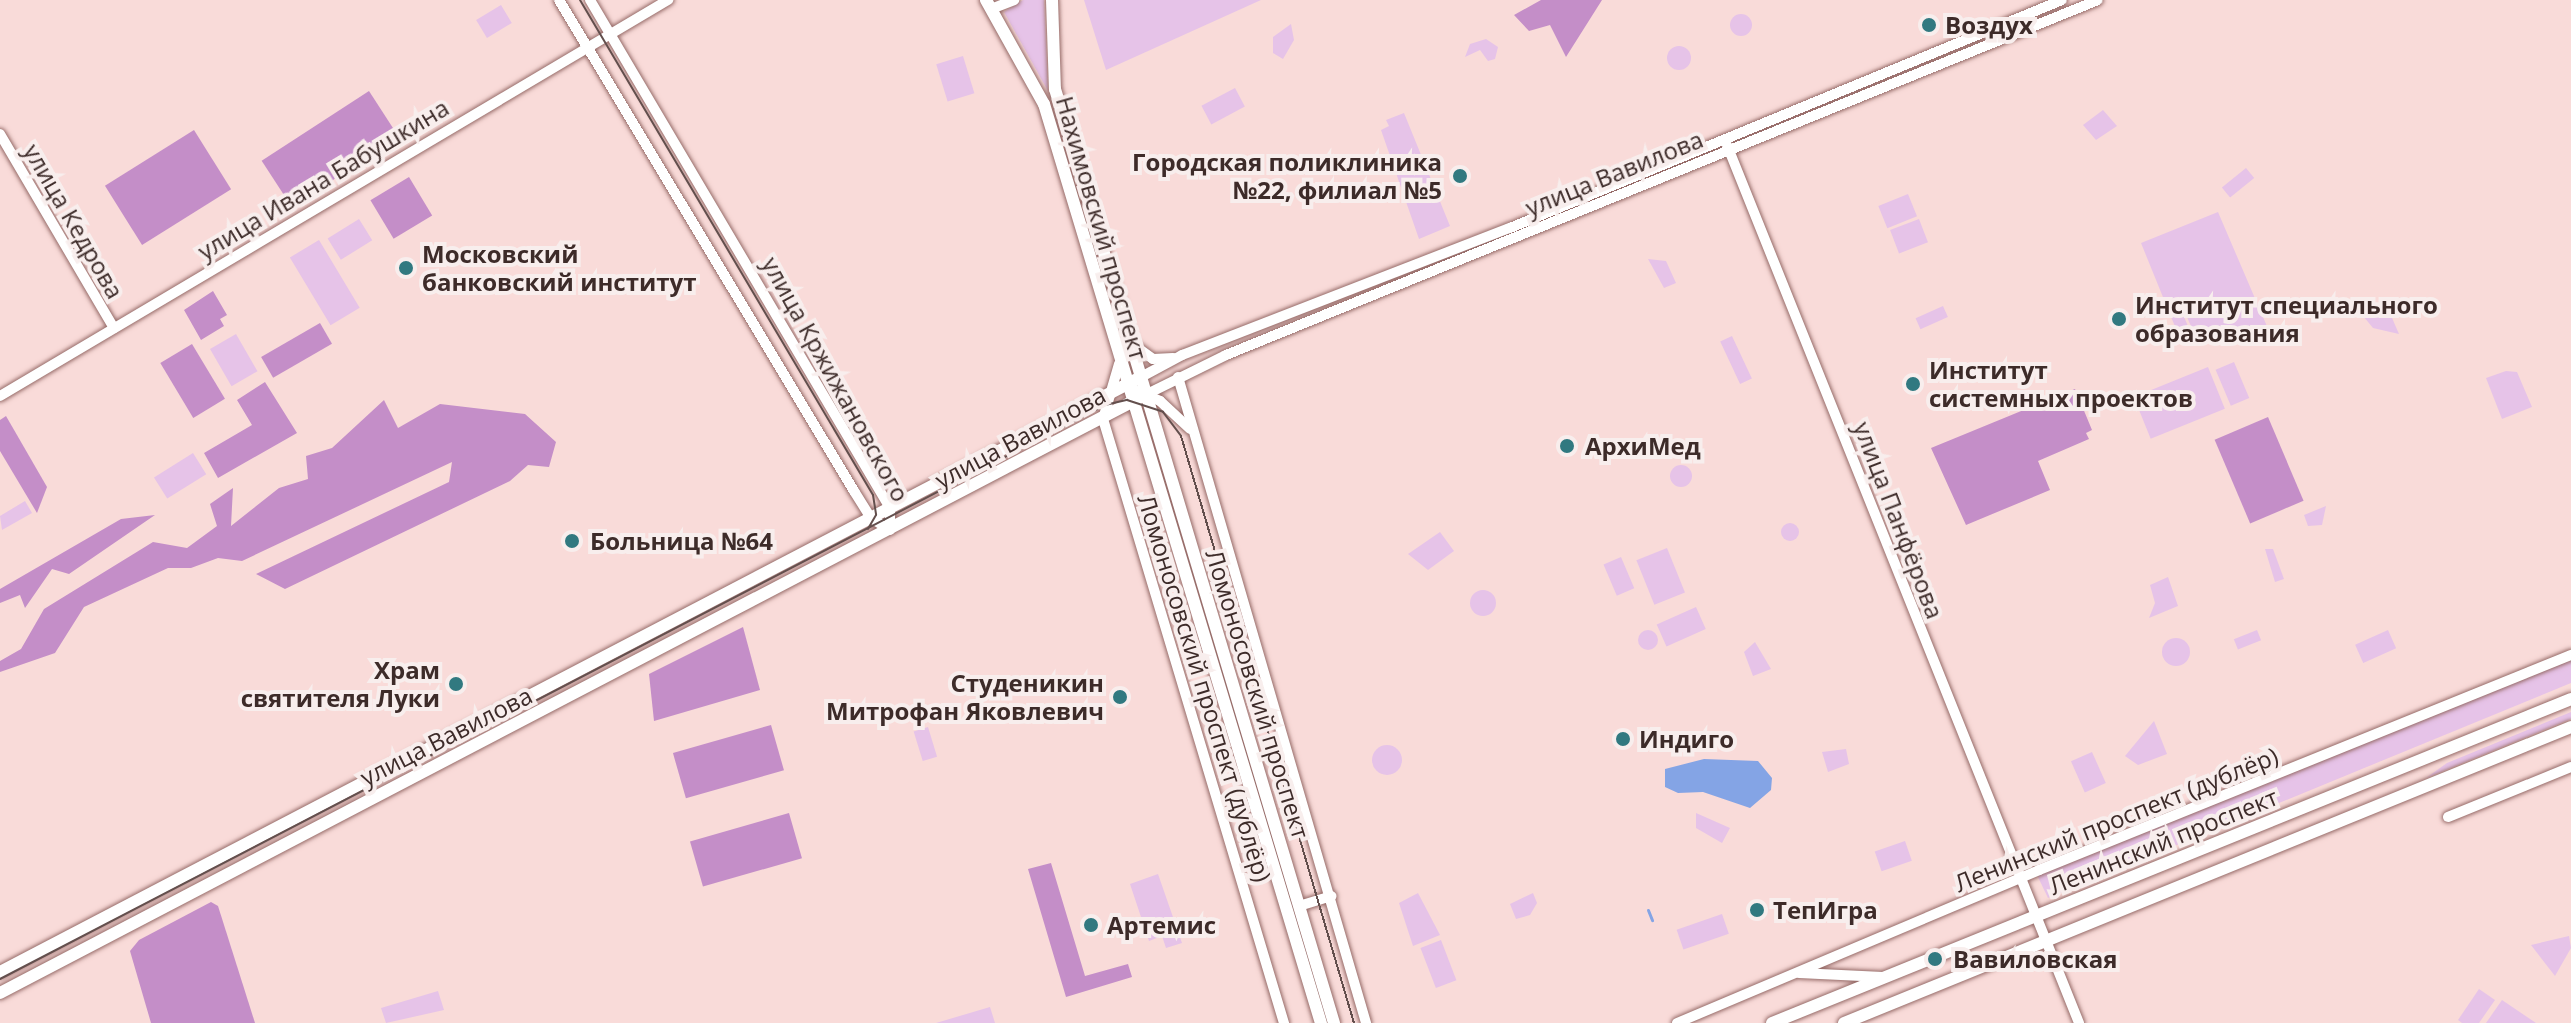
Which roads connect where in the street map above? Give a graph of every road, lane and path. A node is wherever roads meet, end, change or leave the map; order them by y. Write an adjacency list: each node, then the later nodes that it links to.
1 (559, 0): 10 (street, улица Кржижановского)
2 (590, 0): 9 (street, улица Кржижановского)
3 (668, 0): 9 (street, улица Ивана Бабушкина)
4 (1014, 0): 8 (street)
5 (1052, 0): 16 (main road, Нахимовский проспект)
6 (2062, 0): 12 (street, улица Вавилова)
7 (2098, 0): 13 (street, улица Вавилова)
8 (988, 4): 19 (main road, Нахимовский проспект)
9 (610, 34): 10 (street, улица Ивана Бабушкина); 29 (street, улица Кржижановского)
10 (587, 47): 14 (street, улица Ивана Бабушкина); 30 (street, улица Кржижановского)
11 (0, 134): 14 (street, улица Кедрова)
12 (1724, 139): 13 (street, улица Панфёрова); 15 (street, улица Вавилова)
13 (1730, 151): 18 (street, улица Вавилова); 37 (street, улица Панфёрова)
14 (114, 328): 25 (street, улица Ивана Бабушкина)
15 (1218, 341): 17 (street, улица Вавилова); 18 (street)
16 (1131, 343): 17 (street); 20 (main road, Нахимовский проспект)
17 (1182, 355): 20 (street, улица Вавилова)
18 (1226, 355): 21 (street, улица Вавилова)
19 (1119, 364): 22 (main road, Нахимовский проспект); 24 (street, Ломоносовский проспект (дублёр))
20 (1141, 377): 22 (main road, улица Вавилова); 23 (main road, Ломоносовский проспект)
21 (1178, 377): 23 (street, улица Вавилова); 28 (street)
22 (1125, 386): 23 (street); 24 (main road, улица Вавилова); 26 (main road, Ломоносовский проспект)
23 (1146, 393): 26 (main road, улица Вавилова); 28 (street); 39 (main road, Ломоносовский проспект)
24 (1108, 395): 27 (street, Ломоносовский проспект (дублёр)); 29 (main road, улица Вавилова)
25 (0, 396)
26 (1131, 403): 27 (main road, улица Вавилова); 47 (main road, Ломоносовский проспект)
27 (1103, 419): 31 (main road, улица Вавилова); 46 (street, Ломоносовский проспект (дублёр))
28 (1192, 430): 38 (street)
29 (890, 508): 30 (main road, улица Вавилова); 31 (street, улица Кржижановского)
30 (871, 518): 31 (street, улица Кржижановского); 42 (main road, улица Вавилова)
31 (890, 530): 45 (main road, улица Вавилова)
32 (2571, 655): 37 (street, Ленинский проспект (дублёр))
33 (2571, 699): 40 (main road, Ленинский проспект)
34 (2571, 727): 41 (main road, Ленинский проспект)
35 (2571, 767): 36 (street)
36 (2448, 817)
37 (2022, 877): 40 (street, улица Панфёрова); 43 (street, Ленинский проспект (дублёр))
38 (1331, 896): 39 (street); 49 (street)
39 (1299, 906): 48 (main road, Ломоносовский проспект)
40 (2037, 916): 41 (street, улица Панфёрова); 44 (main road, Ленинский проспект)
41 (2047, 938): 52 (main road, Ленинский проспект); 53 (street, улица Панфёрова)
42 (0, 972)
43 (1797, 973): 44 (street); 50 (street, Ленинский проспект (дублёр))
44 (1885, 977): 51 (main road, Ленинский проспект)
45 (0, 993)
46 (1284, 1023)
47 (1321, 1023)
48 (1334, 1023)
49 (1366, 1023)
50 (1677, 1023)
51 (1772, 1023)
52 (1844, 1023)
53 (2079, 1023)

